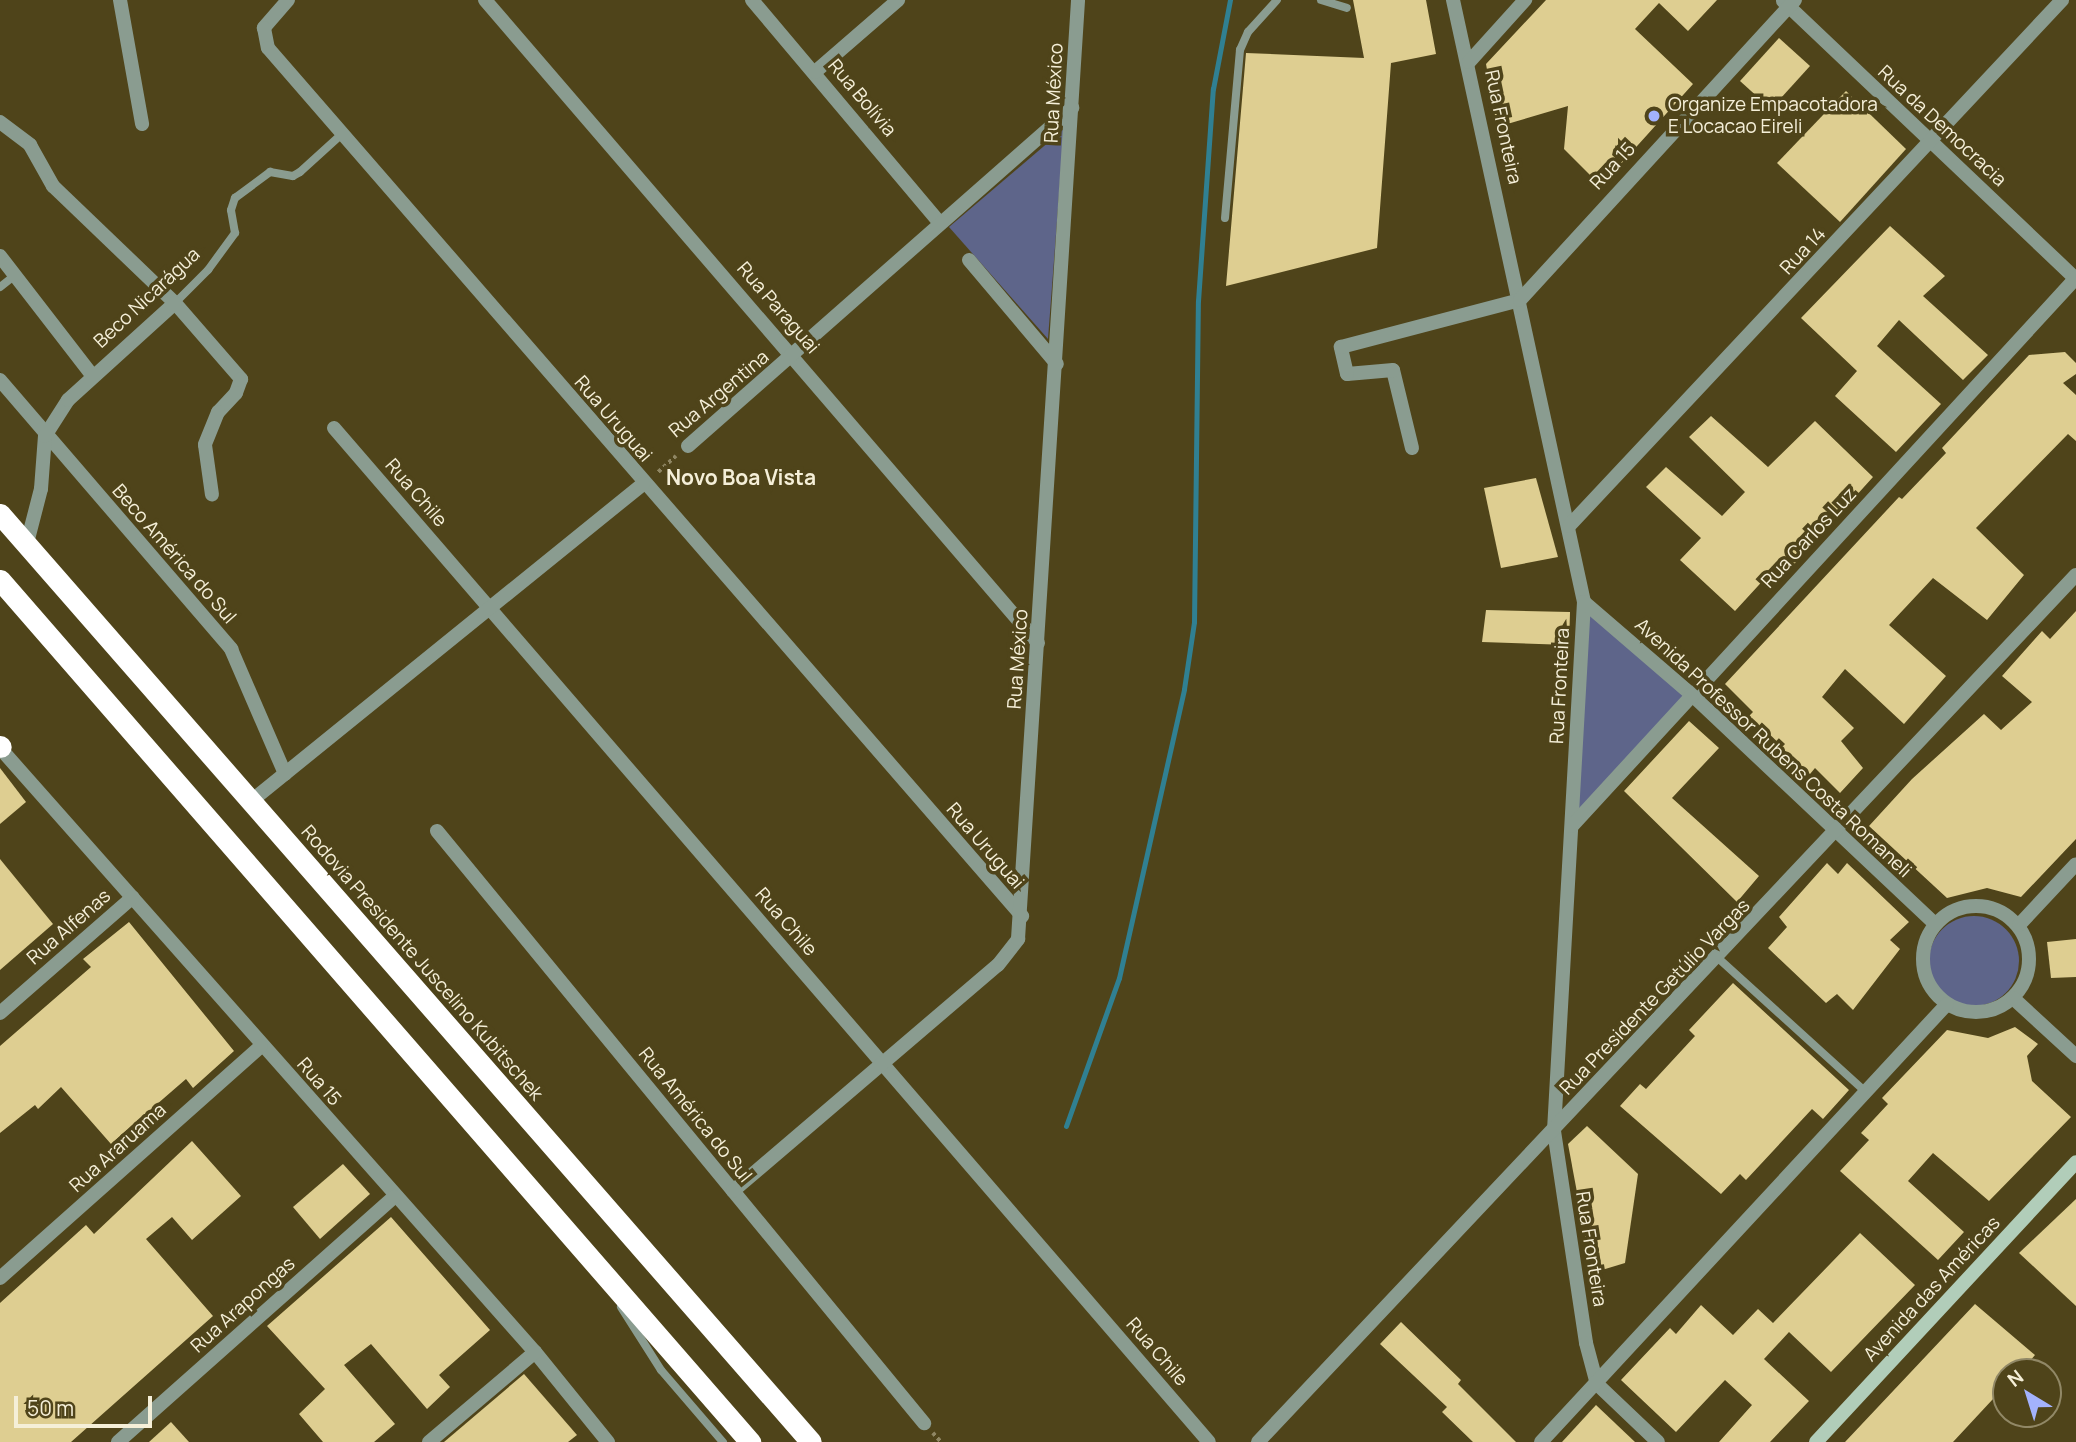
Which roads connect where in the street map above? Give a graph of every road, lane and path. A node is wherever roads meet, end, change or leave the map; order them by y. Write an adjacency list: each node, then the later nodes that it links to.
1 (120, 0): 18 (street)
2 (288, 0): 19 (street, Rua Uruguai)
3 (485, 0): 30 (street, Rua Paraguai)
4 (752, 0): 15 (street, Rua Bolívia)
5 (898, 0): 15 (street)
6 (1078, 0): 16 (street, Rua México)
7 (1277, 0): 21 (lane)
8 (1321, 0): 13 (lane)
9 (1453, 0): 14 (street, Rua Fronteira)
10 (1524, 0): 14 (street)
11 (2062, 0): 20 (street, Rua 14)
12 (1788, 2): 20 (street, Rua da Democracia); 28 (street, Rua 15)
13 (1347, 8)
14 (1469, 62): 28 (street, Rua Fronteira)
15 (816, 72): 22 (street, Rua Bolívia)
16 (1072, 108): 22 (street, Rua Argentina); 31 (street, Rua México)
17 (0, 122): 29 (street)
18 (142, 124)
19 (343, 134): 29 (lane, Beco Nicarágua); 38 (street, Rua Uruguai)
20 (1932, 142): 26 (street, Rua da Democracia); 41 (street, Rua 14)
21 (1225, 218)
22 (940, 223): 30 (street, Rua Argentina)
23 (0, 256): 25 (street)
24 (969, 260): 31 (street)
25 (14, 276): 27 (lane); 32 (street)
26 (2076, 279): 48 (street, Rua Carlos Luz)
27 (0, 287)
28 (1520, 300): 37 (street); 41 (street, Rua Fronteira)
29 (175, 303): 32 (street, Beco Nicarágua); 39 (street)
30 (794, 356): 36 (street, Rua Argentina); 47 (street, Rua Paraguai)
31 (1057, 364): 47 (street, Rua México)
32 (92, 375): 35 (street, Beco Nicarágua)
33 (0, 380): 35 (street, Beco América do Sul)
34 (334, 428): 46 (street, Rua Chile)
35 (45, 436): 42 (street, Beco Nicarágua); 50 (street, Beco América do Sul)
36 (688, 446): 38 (path, Rua Argentina)
37 (1412, 448)
38 (643, 484): 46 (street); 57 (street, Rua Uruguai)
39 (212, 495)
40 (0, 514): 42 (highway, Rodovia Presidente Juscelino Kubitschek)
41 (1569, 526): 45 (street, Rua Fronteira)
42 (27, 543): 51 (highway, Rodovia Presidente Juscelino Kubitschek)
43 (2076, 575): 54 (street, Rua Presidente Getúlio Vargas)
44 (0, 580): 72 (highway)
45 (1584, 602): 48 (street, Avenida Professor Rubens Costa Romaneli); 52 (street, Rua Fronteira)
46 (493, 610): 50 (street); 66 (street, Rua Chile)
47 (1038, 643): 57 (street, Rua México)
48 (1691, 694): 52 (street, Rua Carlos Luz); 54 (street, Avenida Professor Rubens Costa Romaneli)
49 (0, 747): 56 (street, Rua 15)
50 (285, 774): 51 (street)
51 (250, 802): 82 (highway, Rodovia Presidente Juscelino Kubitschek)
52 (1572, 826): 68 (street, Rua Fronteira)
53 (437, 831): 70 (street, Rua América do Sul)
54 (1837, 833): 58 (street, Avenida Professor Rubens Costa Romaneli); 60 (street, Rua Presidente Getúlio Vargas)
55 (2076, 864): 59 (street)
56 (133, 897): 63 (street, Rua Alfenas); 64 (street, Rua 15)
57 (1022, 916): 66 (street, Rua México)
58 (1935, 924): 59 (street); 62 (street)
59 (2019, 925): 61 (street)
60 (1718, 958): 67 (lane); 68 (street, Rua Presidente Getúlio Vargas)
61 (2013, 998): 62 (street); 65 (street)
62 (1947, 1004): 67 (street)
63 (0, 1013)
64 (261, 1046): 71 (street, Rua 15); 73 (street, Rua Araruama)
65 (2076, 1056)
66 (882, 1062): 70 (street, Rua México); 83 (street, Rua Chile)
67 (1866, 1092): 75 (street)
68 (1554, 1131): 75 (street, Rua Fronteira); 84 (street, Rua Presidente Getúlio Vargas)
69 (2076, 1161): 87 (main road, Avenida das Américas)
70 (733, 1191): 76 (street, Rua América do Sul)
71 (394, 1197): 74 (street, Rua 15); 77 (street, Rua Arapongas)
72 (604, 1273): 80 (lane); 81 (highway)
73 (0, 1278)
74 (535, 1352): 78 (street); 79 (street, Rua 15)
75 (1597, 1384): 85 (street); 86 (street)
76 (924, 1423)
77 (118, 1442)
78 (429, 1442)
79 (608, 1442)
80 (723, 1442)
81 (750, 1442)
82 (811, 1442)
83 (1209, 1442)
84 (1258, 1442)
85 (1541, 1442)
86 (1658, 1442)
87 (1816, 1442)

